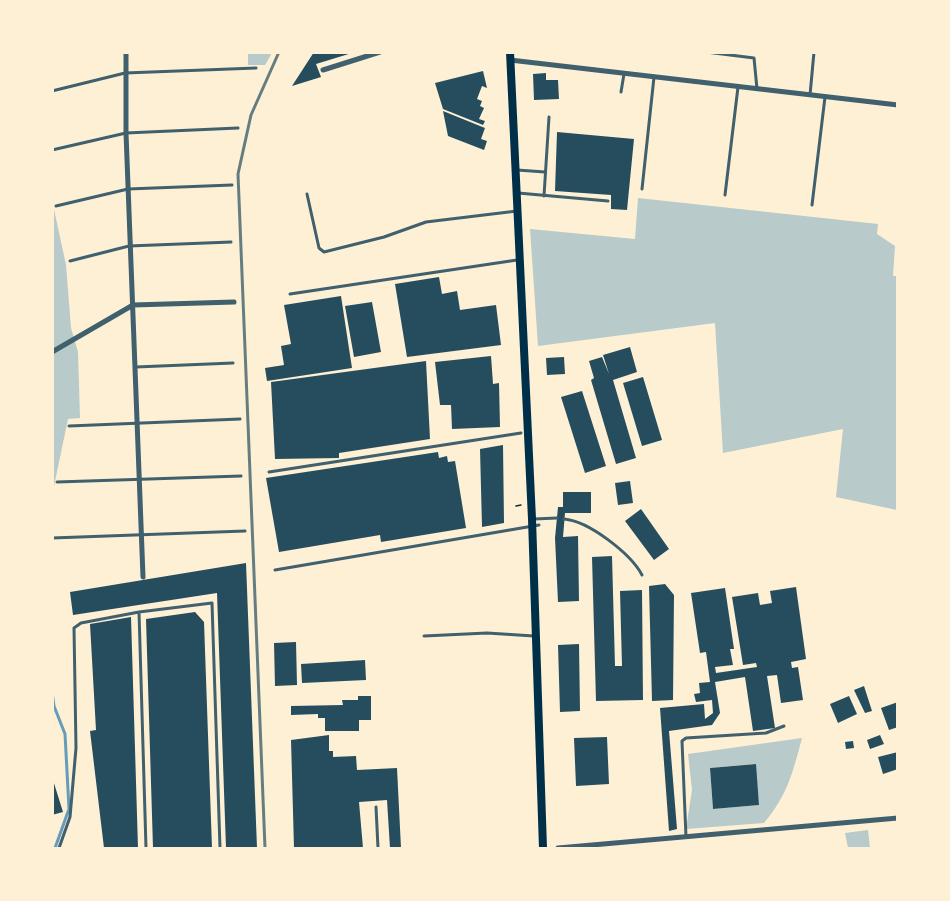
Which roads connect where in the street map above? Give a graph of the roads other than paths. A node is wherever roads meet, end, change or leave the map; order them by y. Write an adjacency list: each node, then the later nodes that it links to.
1 (126, 52): 8 (street)
2 (380, 52): 7 (street)
3 (706, 52): 12 (lane)
4 (814, 52): 15 (lane)
5 (513, 57): 9 (street); 22 (main road)
6 (255, 68): 8 (lane)
7 (323, 70)
8 (125, 73): 13 (lane); 20 (street)
9 (624, 74): 10 (street); 14 (lane)
10 (654, 75): 11 (street); 26 (lane)
11 (738, 87): 12 (street); 29 (lane)
12 (757, 89): 15 (street)
13 (52, 91)
14 (621, 92)
15 (810, 95): 16 (street)
16 (825, 97): 17 (street); 32 (lane)
17 (897, 105)
18 (549, 117): 23 (lane)
19 (238, 128): 20 (lane)
20 (126, 133): 21 (lane); 25 (street)
21 (52, 150)
22 (515, 170): 23 (lane); 27 (main road)
23 (545, 172): 30 (lane)
24 (232, 185): 25 (lane)
25 (128, 189): 33 (lane); 38 (street)
26 (642, 189)
27 (516, 193): 30 (lane); 34 (main road)
28 (307, 194): 34 (lane)
29 (725, 195)
30 (544, 196): 31 (lane)
31 (608, 201)
32 (812, 205)
33 (56, 206)
34 (517, 211): 39 (main road)
35 (897, 222): 36 (lane)
36 (897, 227)
37 (231, 242): 38 (lane)
38 (129, 246): 40 (lane); 43 (street)
39 (519, 260): 41 (lane); 57 (main road)
40 (69, 261)
41 (290, 294)
42 (234, 303): 43 (street)
43 (133, 304): 44 (street); 46 (street)
44 (52, 352)
45 (233, 363): 46 (lane)
46 (136, 367): 48 (street)
47 (240, 419): 48 (lane)
48 (138, 423): 49 (lane); 53 (street)
49 (69, 426)
50 (521, 433): 51 (lane)
51 (269, 472)
52 (241, 476): 53 (lane)
53 (140, 479): 54 (lane); 59 (street)
54 (57, 482)
55 (557, 518): 57 (lane)
56 (564, 519): 62 (lane)
57 (534, 523): 61 (lane); 66 (main road)
58 (245, 531): 59 (lane)
59 (142, 535): 60 (lane); 63 (street)
60 (52, 538)
61 (275, 570)
62 (642, 575)
63 (143, 576)
64 (139, 612): 71 (lane); 72 (lane); 73 (lane)
65 (424, 636): 66 (lane)
66 (536, 636): 75 (main road)
67 (784, 726): 70 (lane)
68 (376, 807): 74 (lane)
69 (897, 818): 70 (street)
70 (686, 837): 76 (street)
71 (59, 849)
72 (146, 849)
73 (220, 849)
74 (378, 849)
75 (543, 849)
76 (558, 849)

